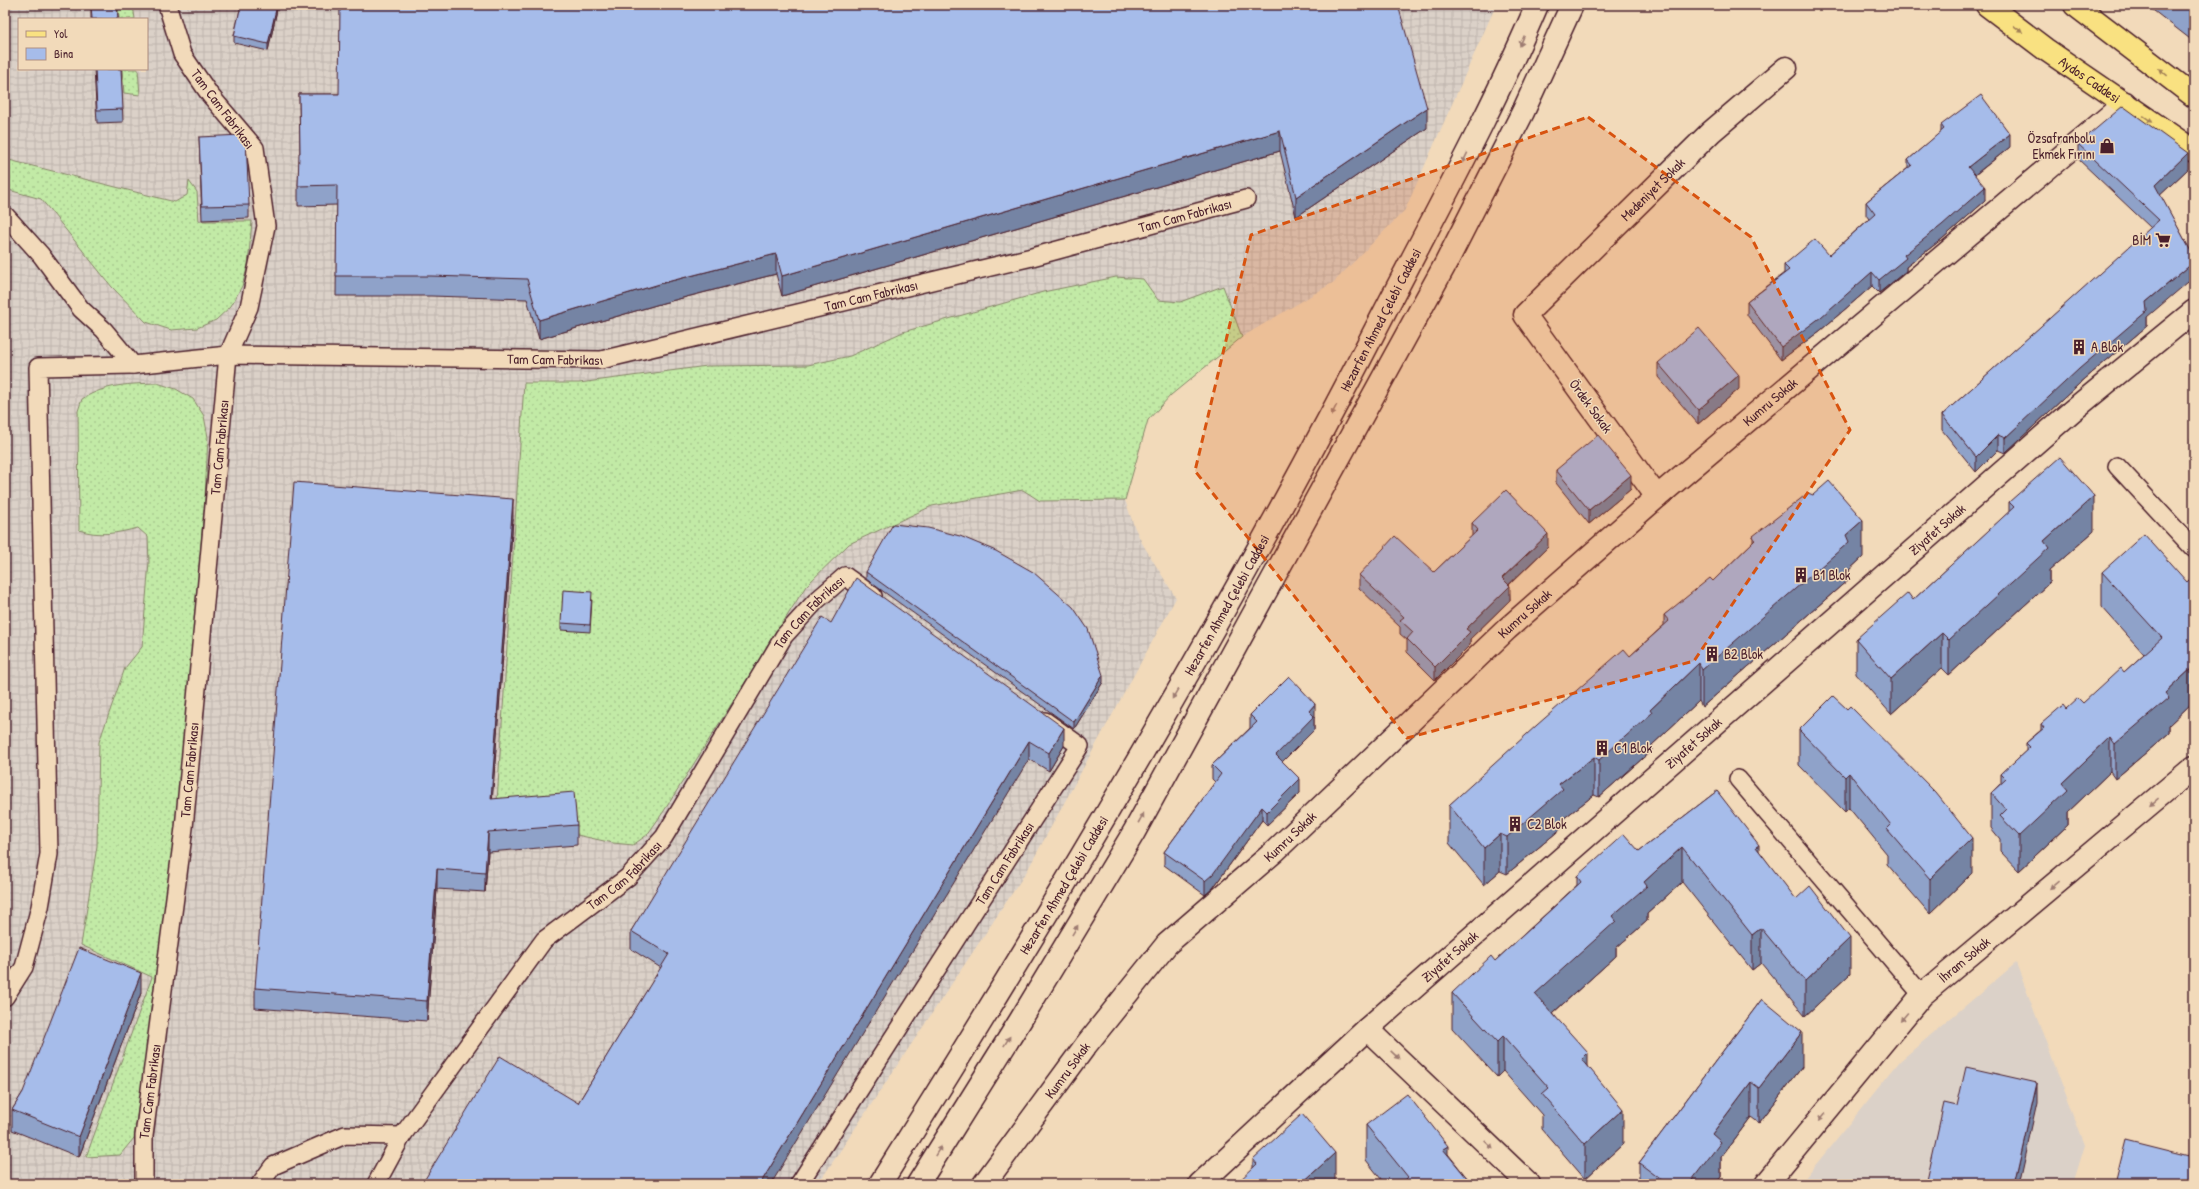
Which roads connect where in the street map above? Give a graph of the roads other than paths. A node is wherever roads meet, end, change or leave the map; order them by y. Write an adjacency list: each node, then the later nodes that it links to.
1 (167, 5): 14 (lane, Tam Cam Fabrikası)
2 (1537, 5): 32 (street, Hezarfen Ahmed Çelebi Caddesi, one-way to 32)
3 (1572, 5): 33 (street, Hezarfen Ahmed Çelebi Caddesi, one-way to 3)
4 (1987, 5): 8 (main road, Aydos Caddesi, one-way to 8)
5 (2074, 5): 7 (main road, one-way to 5)
6 (1786, 68): 13 (street, Medeniyet Sokak)
7 (2194, 96)
8 (2125, 102): 9 (main road, Aydos Caddesi, one-way to 9); 17 (street, Kumru Sokak)
9 (2194, 151)
10 (1246, 199): 14 (lane, Tam Cam Fabrikası)
11 (5, 215): 15 (lane)
12 (2194, 311): 26 (street, Ziyafet Sokak)
13 (1525, 315): 17 (street, Ördek Sokak)
14 (228, 355): 15 (lane, Tam Cam Fabrikası); 28 (lane, Tam Cam Fabrikası)
15 (133, 365): 25 (lane, Tam Cam Fabrikası)
16 (2117, 466): 18 (lane)
17 (1657, 497): 34 (street, Kumru Sokak)
18 (2194, 549)
19 (883, 604): 27 (lane, Tam Cam Fabrikası)
20 (1029, 709): 31 (lane, Tam Cam Fabrikası)
21 (2194, 767): 23 (street, İhram Sokak)
22 (1738, 779): 24 (lane)
23 (2184, 787): 24 (street, İhram Sokak, one-way to 24)
24 (1922, 996): 37 (street, İhram Sokak, one-way to 37)
25 (5, 997)
26 (1366, 1028): 35 (street, Ziyafet Sokak); 36 (street, one-way to 36)
27 (402, 1136): 29 (lane); 30 (lane, Tam Cam Fabrikası)
28 (144, 1184)
29 (260, 1184)
30 (376, 1184)
31 (799, 1184)
32 (880, 1184)
33 (918, 1184)
34 (984, 1184)
35 (1200, 1184)
36 (1529, 1184)
37 (1766, 1184)

